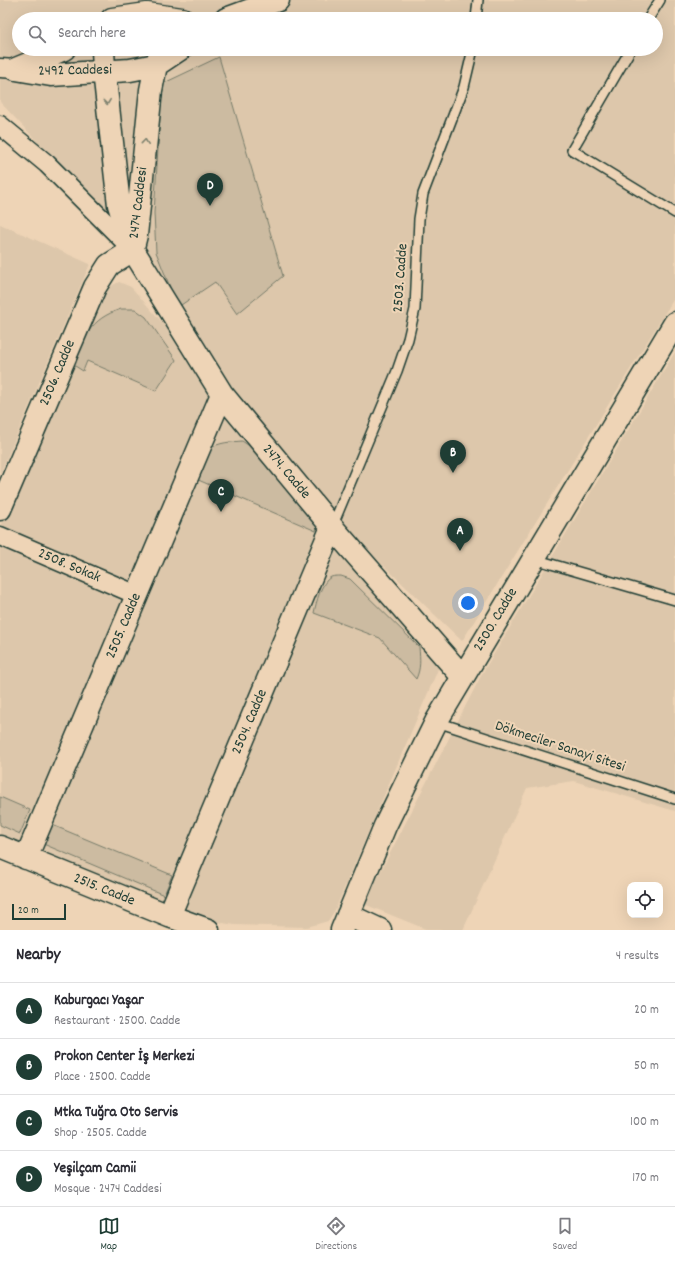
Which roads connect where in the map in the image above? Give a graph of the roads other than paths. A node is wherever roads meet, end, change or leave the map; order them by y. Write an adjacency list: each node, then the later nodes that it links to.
1 (114, 0): 5 (street)
2 (278, 0): 6 (street)
3 (478, 0): 7 (lane)
4 (660, 0): 8 (lane)
5 (110, 12)
6 (245, 12)
7 (477, 12)
8 (652, 12)
9 (44, 56): 14 (street, 2492 Caddesi)
10 (103, 56): 15 (street, 2474 Caddesi)
11 (471, 56): 22 (lane, 2503. Cadde)
12 (627, 56): 17 (lane)
13 (158, 57): 15 (street, 2492 Caddesi); 18 (street, 2474 Caddesi, one-way to 13)
14 (8, 69): 15 (street, 2492 Caddesi)
15 (104, 71): 18 (street, 2474 Caddesi, one-way to 18)
16 (0, 125): 18 (street)
17 (675, 213)
18 (133, 250): 20 (street, 2474. Cadde); 21 (street, 2506. Cadde)
19 (674, 327): 24 (street, 2500. Cadde)
20 (222, 394): 22 (street, 2474. Cadde); 25 (street, 2505. Cadde)
21 (0, 509)
22 (332, 527): 27 (street, 2474. Cadde); 32 (street, 2504. Cadde)
23 (0, 536): 25 (street, 2508. Sokak)
24 (533, 559): 26 (lane); 27 (street, 2500. Cadde)
25 (137, 596): 31 (street, 2505. Cadde)
26 (675, 600)
27 (462, 676): 28 (street, 2500. Cadde)
28 (436, 722): 29 (lane, Dökmeciler Sanayi Sitesi); 33 (street, 2500. Cadde)
29 (675, 799)
30 (0, 847): 31 (street, 2515. Cadde)
31 (26, 858): 32 (street, 2515. Cadde)
32 (168, 916): 34 (street, 2515. Cadde)
33 (345, 923): 35 (street)
34 (208, 930)
35 (380, 930)

